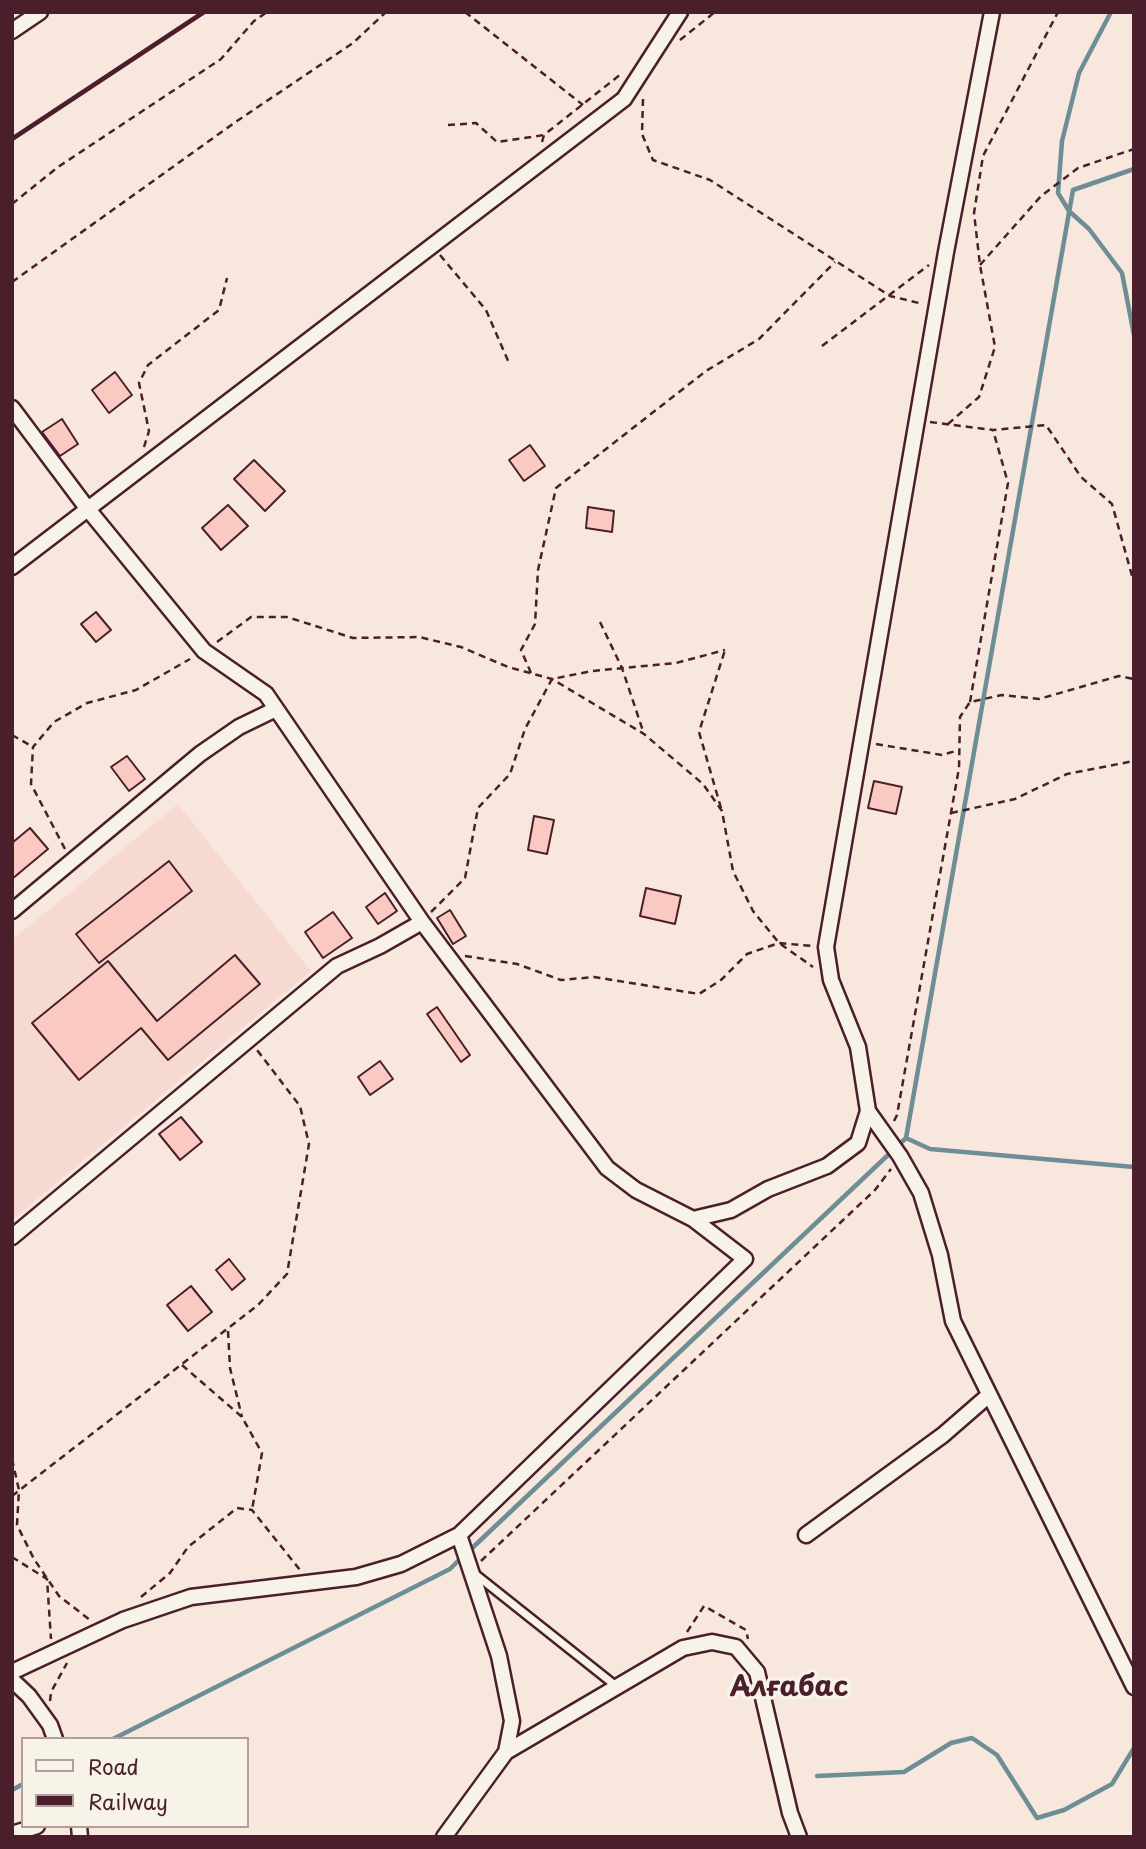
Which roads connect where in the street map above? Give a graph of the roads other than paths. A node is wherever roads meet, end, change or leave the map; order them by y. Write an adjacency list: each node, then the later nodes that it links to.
1 (40, 12): 4 (street)
2 (680, 12): 6 (street)
3 (992, 12): 11 (street)
4 (12, 31)
5 (12, 408): 6 (street)
6 (87, 508): 7 (street); 8 (street)
7 (12, 567)
8 (276, 709): 9 (street); 10 (street)
9 (12, 911)
10 (422, 922): 12 (street); 13 (street)
11 (868, 1111): 12 (street); 14 (street)
12 (693, 1219): 15 (street)
13 (12, 1237)
14 (989, 1395): 16 (street); 21 (street)
15 (459, 1535): 17 (street); 18 (street)
16 (806, 1535)
17 (471, 1571): 20 (lane); 23 (street)
18 (12, 1672)
19 (12, 1680): 22 (street)
20 (617, 1686): 23 (street); 27 (street)
21 (1134, 1687)
22 (53, 1732)
23 (506, 1752): 26 (street)
24 (31, 1828): 25 (street)
25 (12, 1834)
26 (444, 1837)
27 (799, 1837)

